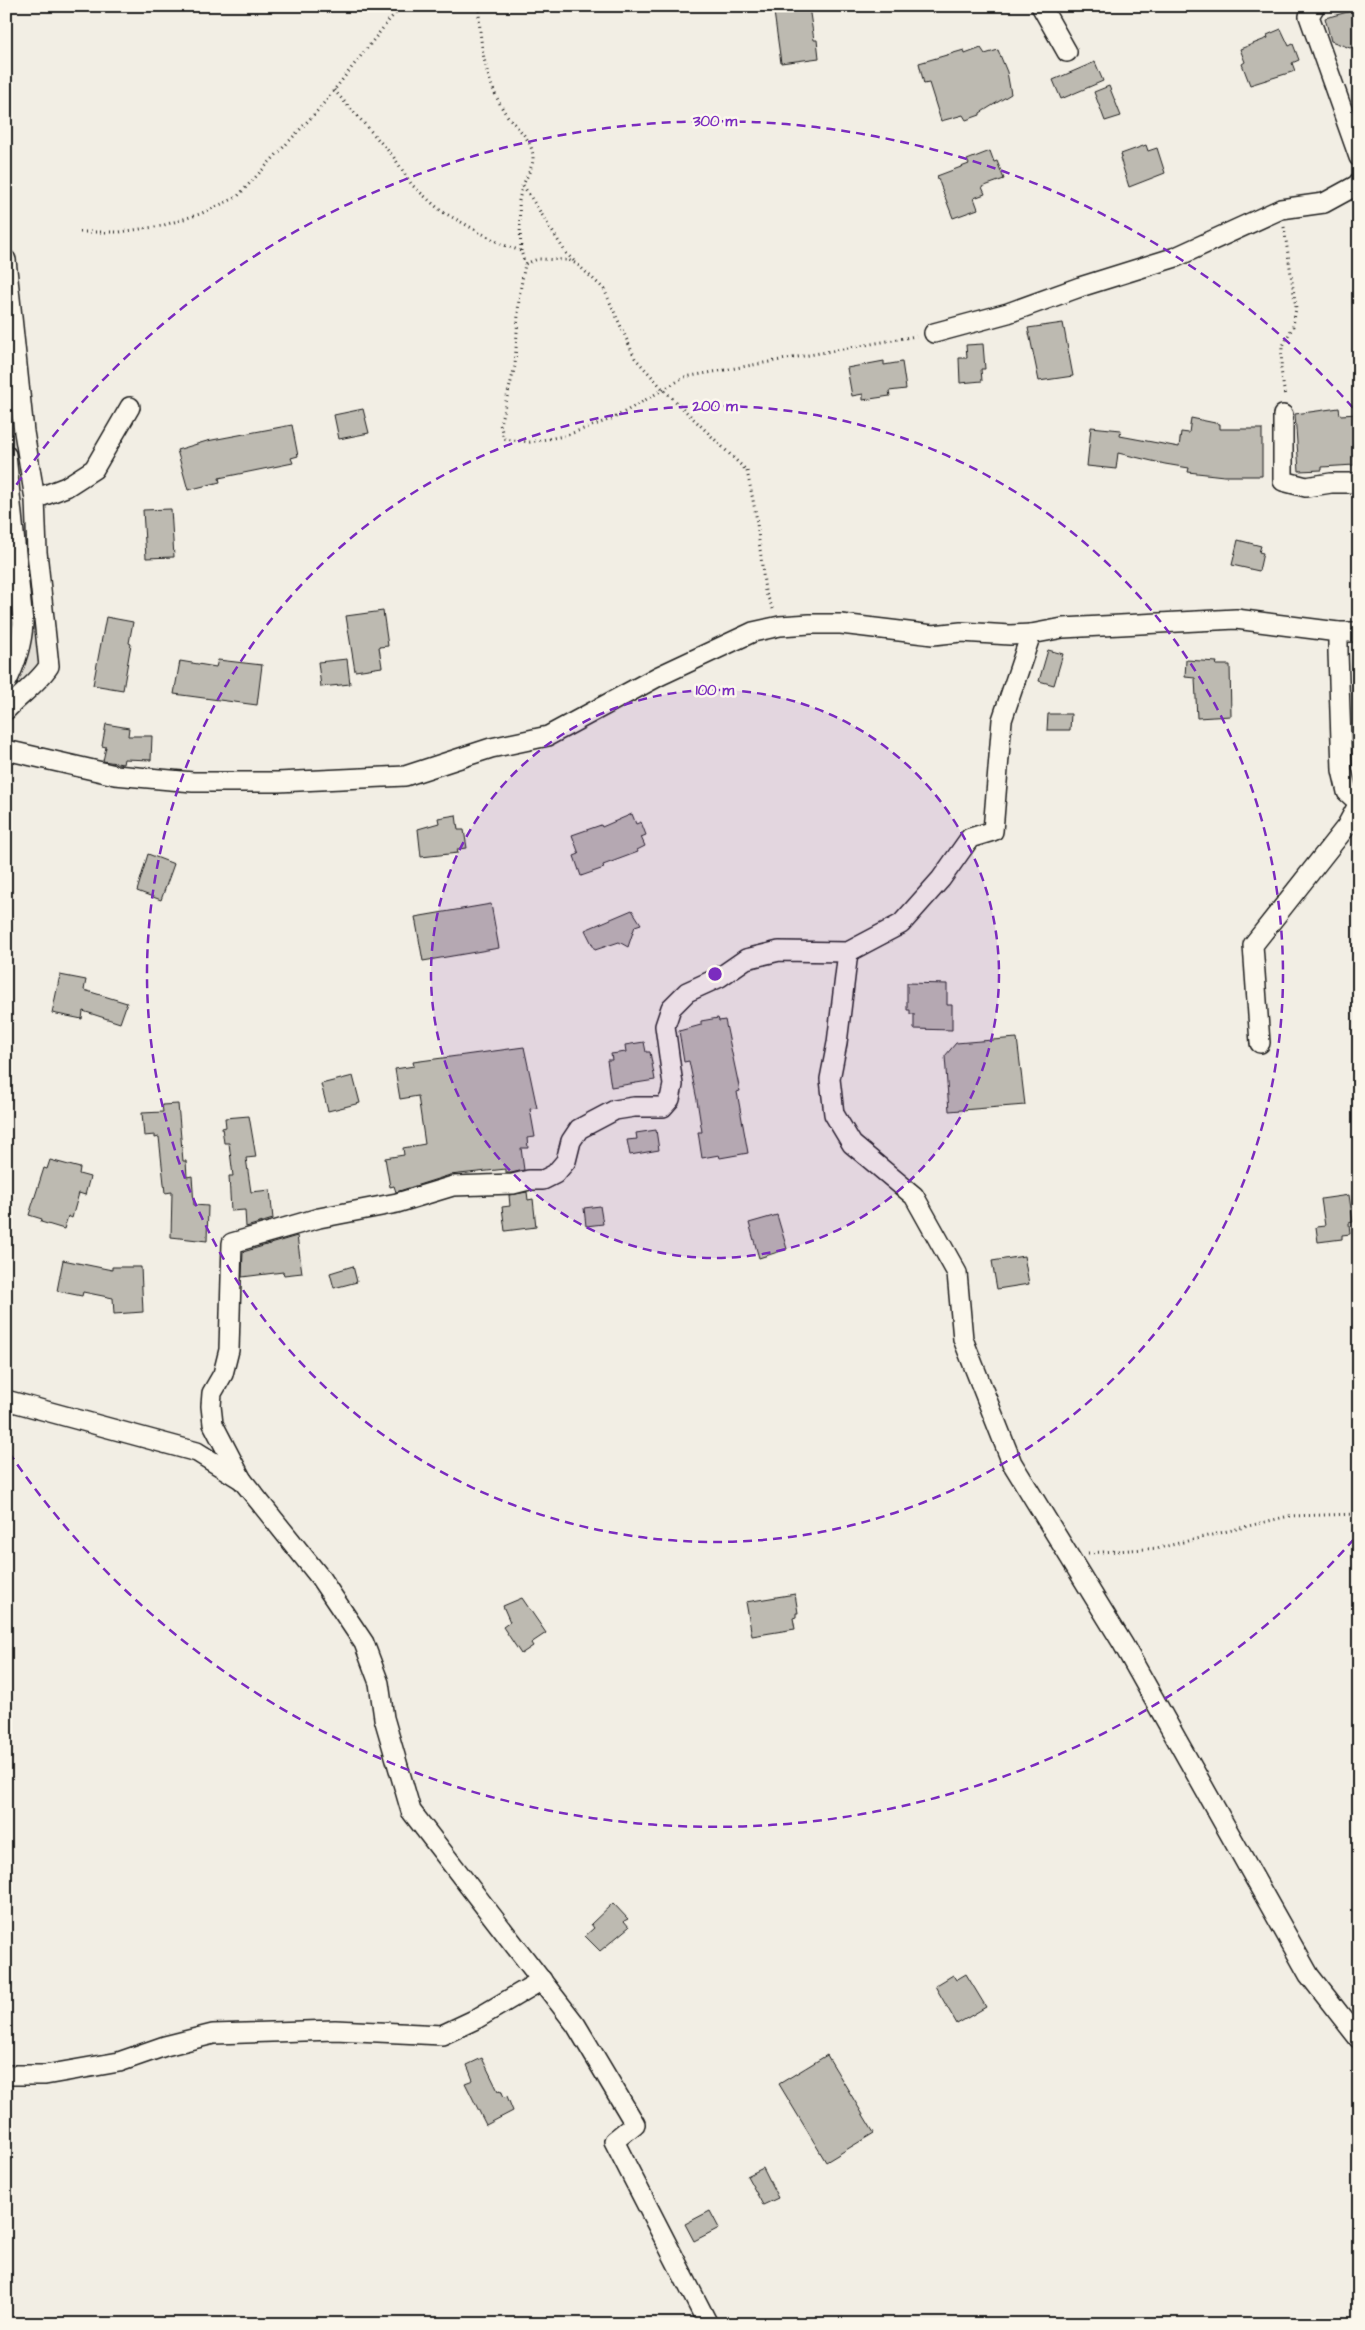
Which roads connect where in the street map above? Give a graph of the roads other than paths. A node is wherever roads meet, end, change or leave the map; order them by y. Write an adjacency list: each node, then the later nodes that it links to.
1 (1041, 6): 3 (street)
2 (1315, 6): 4 (street)
3 (1067, 52)
4 (1359, 157)
5 (1359, 182): 7 (street)
6 (6, 260): 12 (street)
7 (934, 333)
8 (130, 407): 12 (street)
9 (1283, 415): 11 (street)
10 (6, 455): 16 (street)
11 (1359, 483)
12 (35, 499): 17 (street)
13 (1338, 632): 14 (street); 15 (street); 19 (street)
14 (1359, 632)
15 (1031, 634): 18 (street); 20 (street)
16 (6, 683)
17 (6, 710)
18 (6, 750)
19 (1359, 804): 21 (street)
20 (848, 952): 23 (street); 25 (street)
21 (1260, 1043)
22 (6, 1400): 23 (street)
23 (242, 1480): 24 (street)
24 (542, 1980): 26 (street); 27 (street)
25 (1359, 2039)
26 (6, 2075)
27 (708, 2324)

